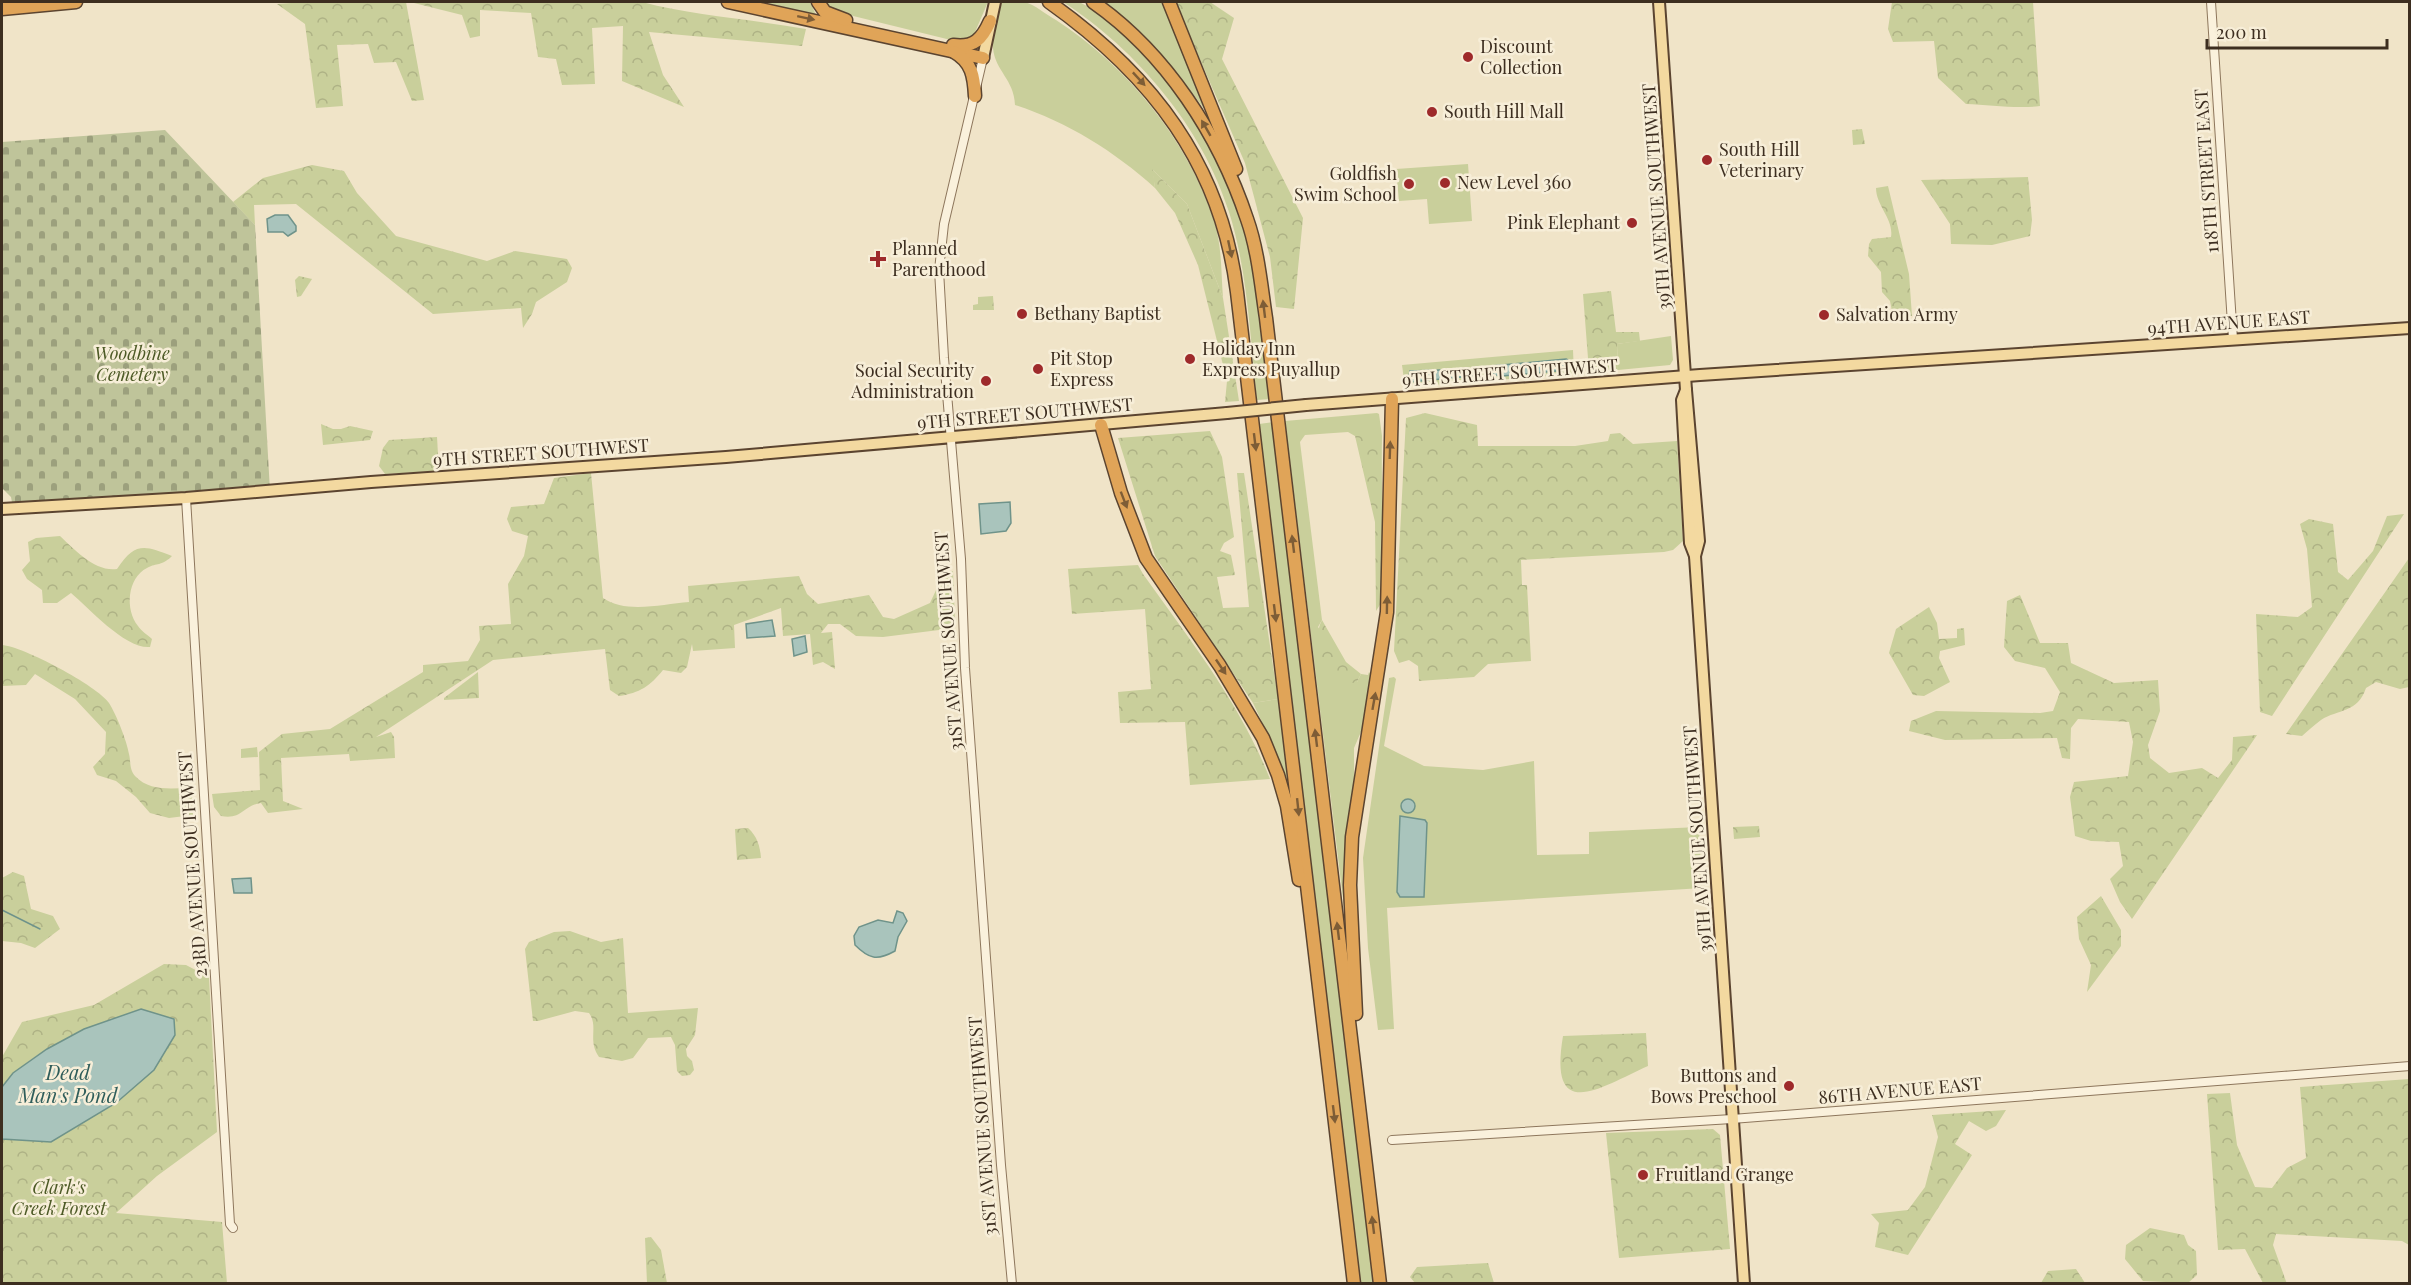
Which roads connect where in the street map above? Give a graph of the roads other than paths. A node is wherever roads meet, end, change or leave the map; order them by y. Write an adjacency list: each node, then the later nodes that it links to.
1 (76, 2): 11 (highway)
2 (728, 2): 14 (highway, one-way to 14)
3 (818, 2): 13 (highway)
4 (995, 2): 13 (main road, 31ST AVENUE SOUTHWEST)
5 (1037, 2): 12 (highway)
6 (1049, 2): 12 (highway)
7 (1094, 2): 17 (highway, one-way to 7)
8 (1169, 2): 17 (highway)
9 (1659, 2): 21 (main road, 39TH AVENUE SOUTHWEST)
10 (2211, 2): 19 (street, 118TH STREET EAST)
11 (2, 9)
12 (1066, 14): 27 (highway, one-way to 27)
13 (990, 21): 15 (main road, 31ST AVENUE SOUTHWEST)
14 (939, 46): 15 (highway); 16 (highway)
15 (983, 58): 16 (street, 31ST AVENUE SOUTHWEST)
16 (975, 96): 24 (street, 31ST AVENUE SOUTHWEST)
17 (1261, 281): 31 (highway, one-way to 17)
18 (2409, 328): 19 (main road, 94TH AVENUE EAST)
19 (2233, 339): 20 (main road, 94TH AVENUE EAST)
20 (2052, 351): 21 (main road, 9TH STREET SOUTHWEST)
21 (1686, 376): 22 (main road, 9TH STREET SOUTHWEST); 29 (main road, 39TH AVENUE SOUTHWEST)
22 (1392, 399): 23 (main road, 9TH STREET SOUTHWEST, bridge); 31 (highway, one-way to 22)
23 (1101, 425): 24 (main road, 9TH STREET SOUTHWEST); 27 (highway, one-way to 27)
24 (950, 437): 25 (main road, 9TH STREET SOUTHWEST); 33 (street, 31ST AVENUE SOUTHWEST)
25 (186, 498): 26 (main road, 9TH STREET SOUTHWEST); 32 (street, 23RD AVENUE SOUTHWEST)
26 (2, 509)
27 (1327, 1056): 34 (highway, one-way to 34)
28 (2409, 1066): 29 (street, 86TH AVENUE EAST)
29 (1732, 1119): 30 (street, 86TH AVENUE EAST); 36 (main road, 39TH AVENUE SOUTHWEST)
30 (1392, 1140)
31 (1365, 1156): 35 (highway, one-way to 31)
32 (233, 1228)
33 (1012, 1284)
34 (1354, 1284)
35 (1380, 1284)
36 (1744, 1284)

